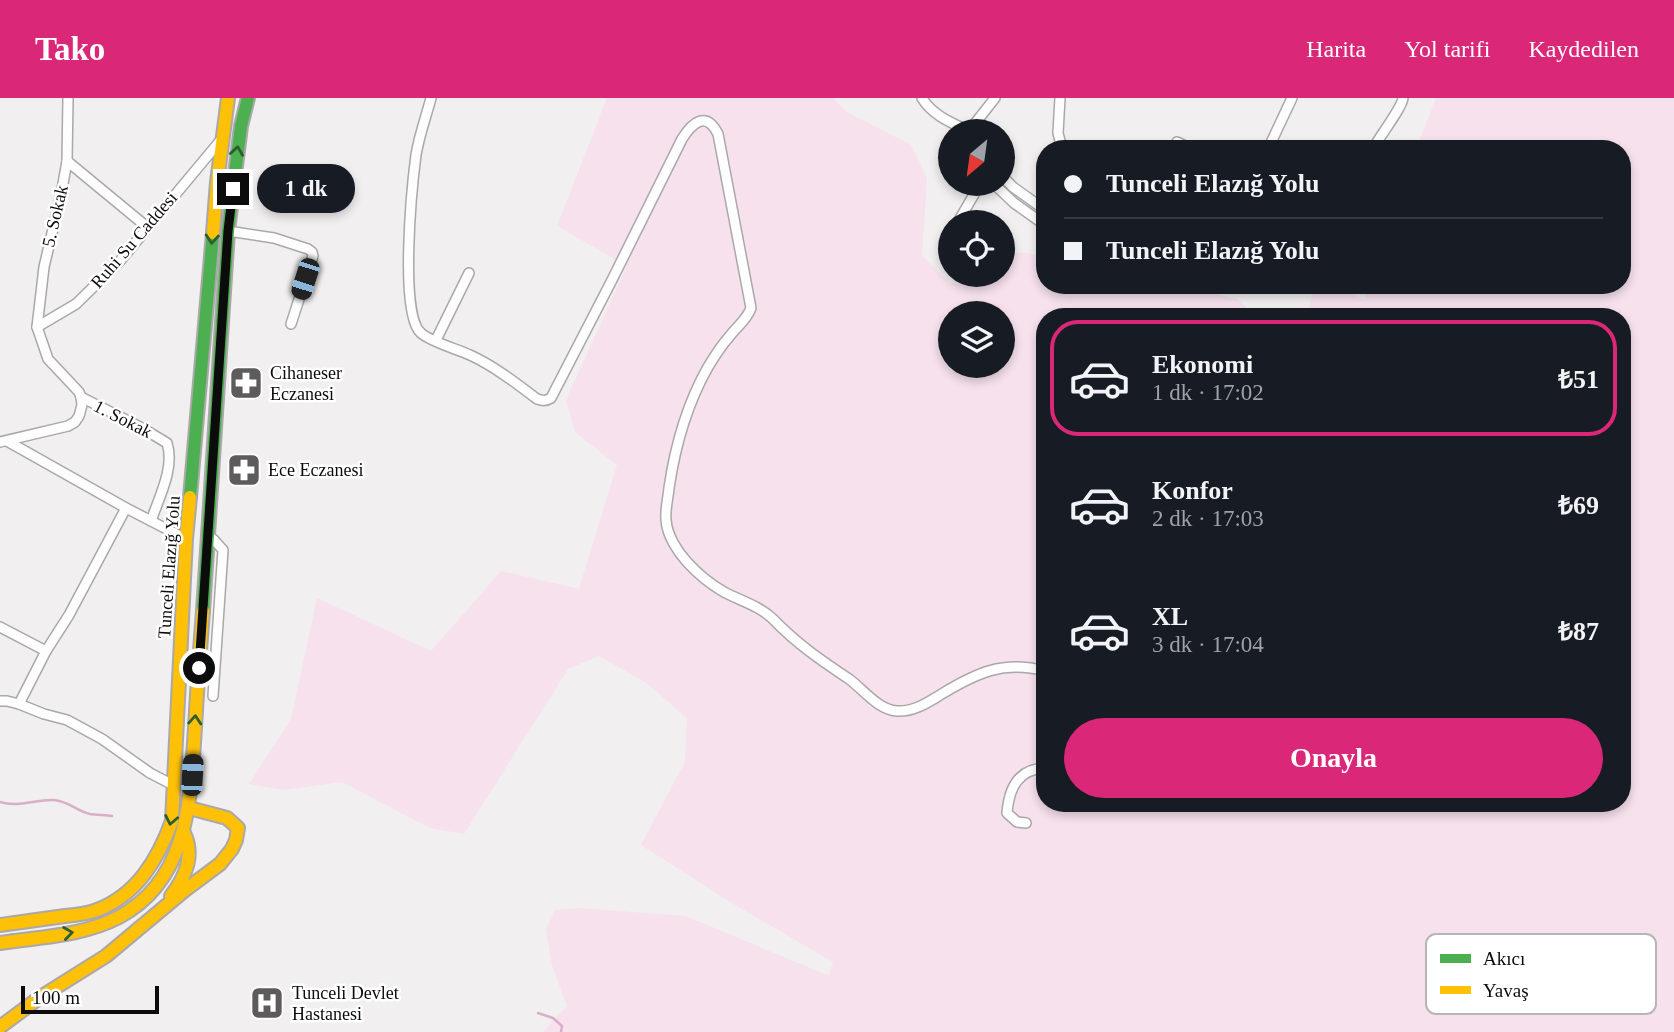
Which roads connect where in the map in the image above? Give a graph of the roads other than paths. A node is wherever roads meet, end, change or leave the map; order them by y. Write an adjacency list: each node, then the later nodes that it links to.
1 (68, 98): 16 (street, 5. Sokak)
2 (228, 98): 12 (main road, Tunceli Elazığ Yolu)
3 (248, 98): 22 (main road, Tunceli Elazığ Yolu, one-way to 3)
4 (431, 98): 26 (street)
5 (922, 98): 10 (street)
6 (995, 98): 11 (street)
7 (1060, 98): 13 (street)
8 (1292, 98): 14 (street)
9 (1403, 98): 15 (street)
10 (944, 119)
11 (978, 119)
12 (221, 140): 21 (street, Ruhi Su Caddesi); 32 (main road, Tunceli Elazığ Yolu, one-way to 32)
13 (1060, 140)
14 (1272, 140)
15 (1378, 140)
16 (67, 161): 21 (street); 25 (street, 5. Sokak)
17 (1015, 188): 19 (street)
18 (1007, 196): 20 (street)
19 (1036, 204)
20 (1036, 219)
21 (147, 227): 25 (street, Ruhi Su Caddesi)
22 (228, 231): 24 (street); 31 (main road, Tunceli Elazığ Yolu)
23 (469, 273): 26 (street)
24 (291, 324)
25 (37, 331): 27 (street)
26 (436, 340): 35 (street)
27 (81, 397): 28 (street); 30 (street, 1. Sokak)
28 (4, 442): 29 (street)
29 (126, 508): 30 (street); 34 (street)
30 (151, 521): 32 (street)
31 (207, 535): 36 (street); 41 (main road, Tunceli Elazığ Yolu, one-way to 31)
32 (186, 539): 40 (main road, Tunceli Elazığ Yolu)
33 (0, 626): 34 (street)
34 (46, 651): 38 (street)
35 (1036, 669)
36 (213, 696)
37 (0, 701): 38 (street)
38 (19, 704): 40 (street)
39 (1036, 770): 42 (street)
40 (174, 786): 44 (main road, Tunceli Elazığ Yolu, one-way to 44)
41 (189, 808): 43 (main road, Tunceli Elazığ Yolu); 47 (main road)
42 (1026, 823)
43 (184, 833): 45 (main road, Tunceli Elazığ Yolu, one-way to 43); 46 (main road)
44 (0, 925)
45 (0, 943)
46 (0, 1018)
47 (0, 1027)

